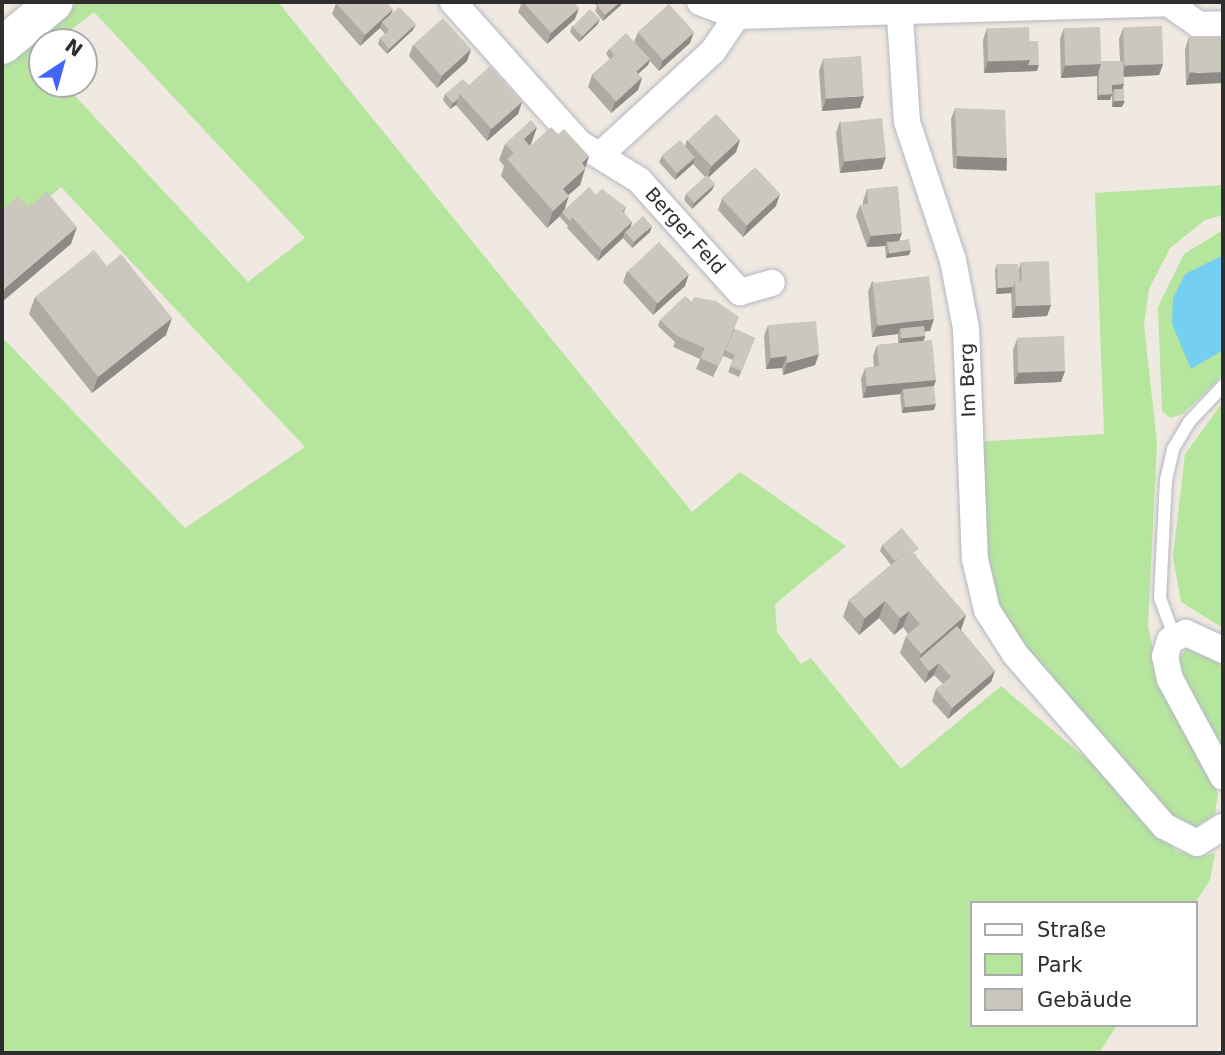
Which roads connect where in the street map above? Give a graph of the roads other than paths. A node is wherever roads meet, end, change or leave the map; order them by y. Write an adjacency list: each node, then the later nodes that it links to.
1 (54, 2): 7 (main road)
2 (453, 2): 8 (street, Berger Feld)
3 (700, 2): 5 (street)
4 (899, 6): 5 (street); 6 (street); 14 (street, Im Berg)
5 (737, 16): 8 (street)
6 (1223, 24)
7 (2, 45)
8 (600, 155): 9 (street, Berger Feld)
9 (772, 283)
10 (1223, 386): 11 (lane)
11 (1174, 636): 12 (street); 13 (street)
12 (1223, 650)
13 (1223, 777)
14 (1223, 827)

